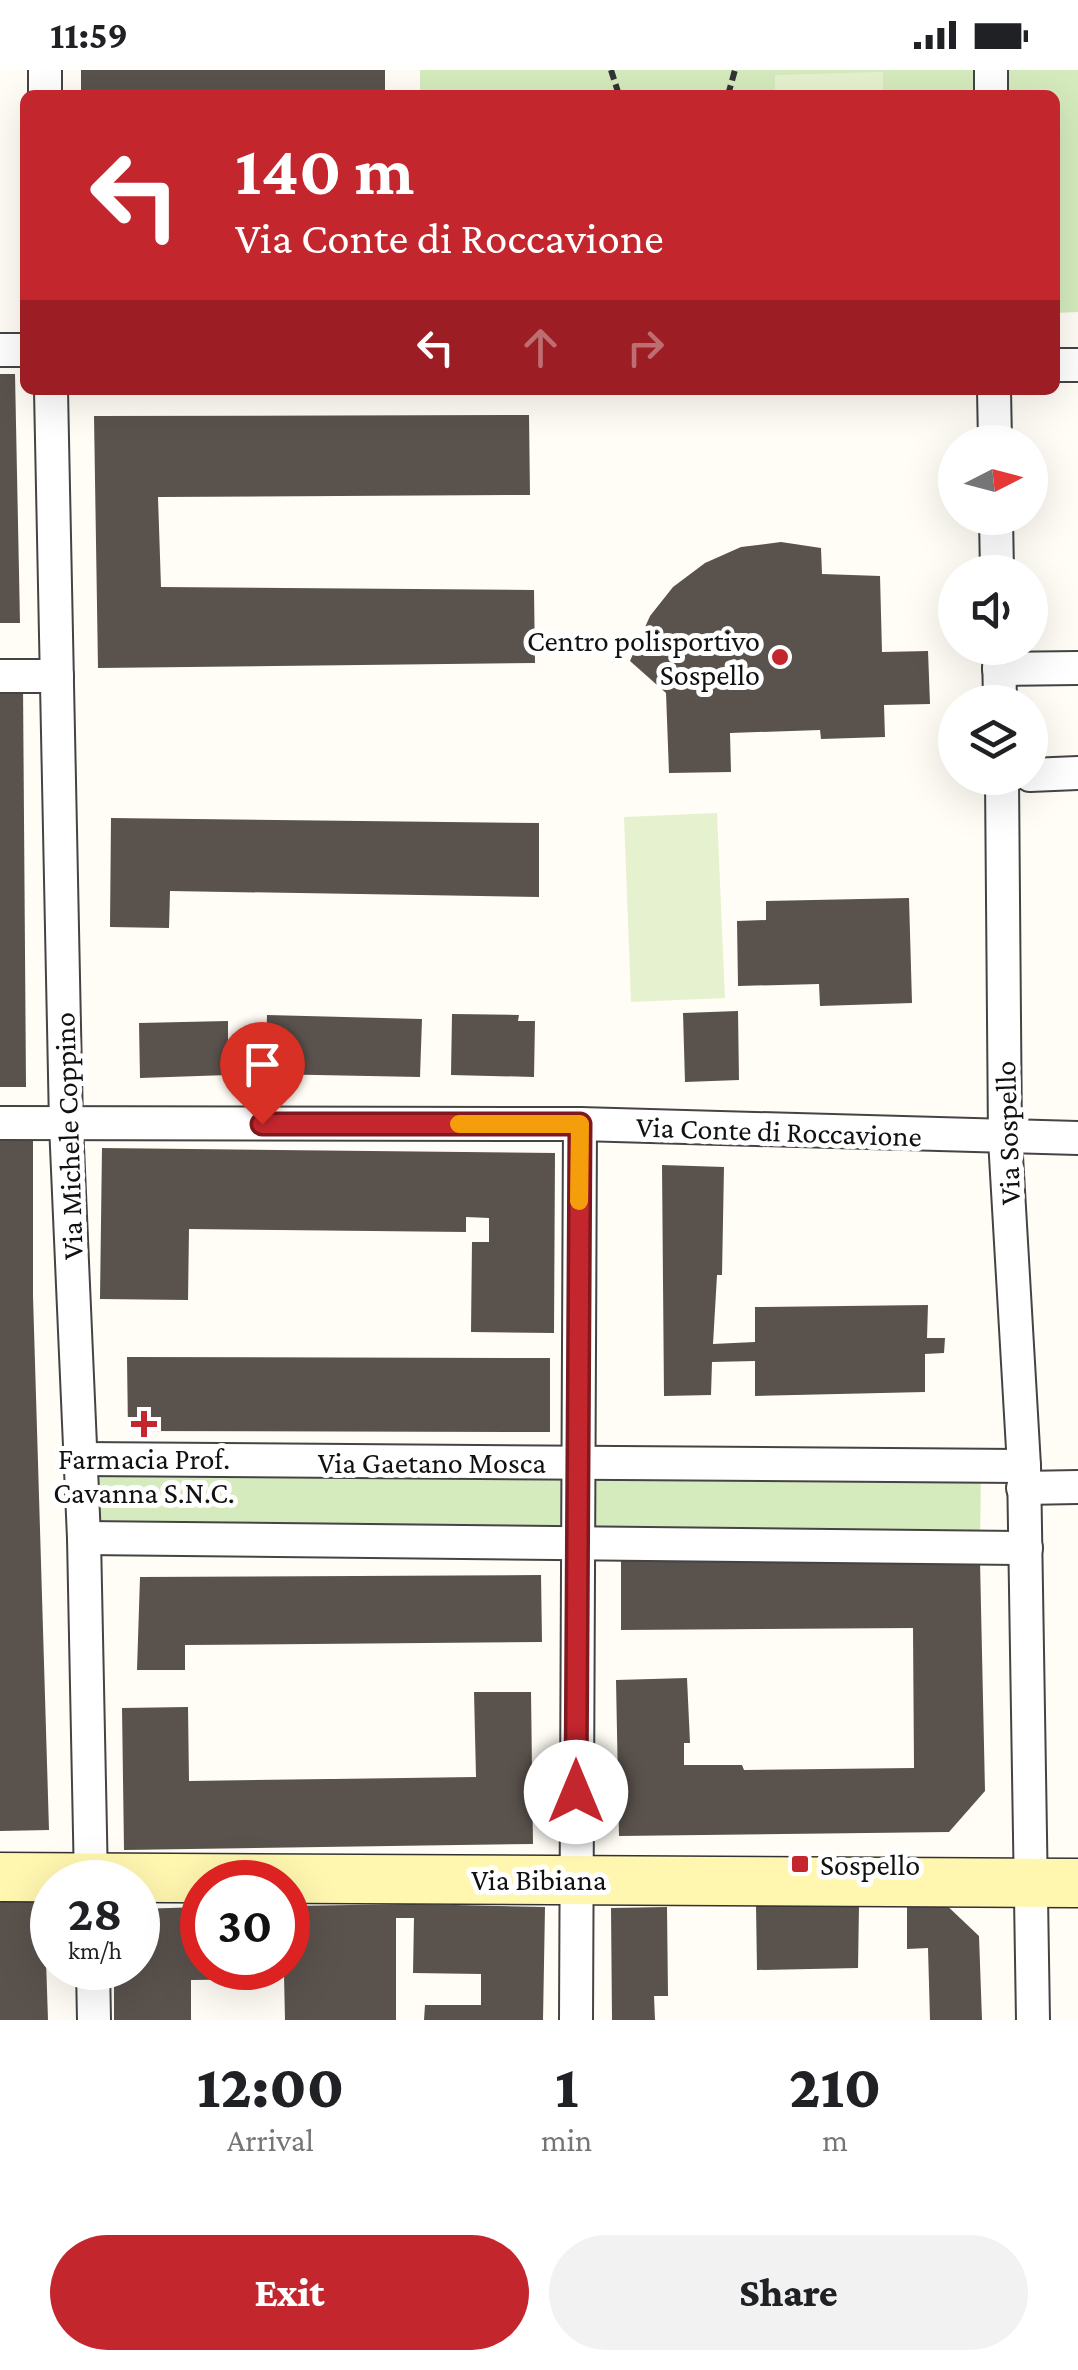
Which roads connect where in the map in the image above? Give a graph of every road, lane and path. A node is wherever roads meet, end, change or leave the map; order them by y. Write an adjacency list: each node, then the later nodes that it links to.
1 (52, 395): 7 (street, Via Michele Coppino)
2 (994, 395): 3 (street)
3 (995, 425)
4 (1048, 664): 5 (street)
5 (1078, 668)
6 (0, 676): 7 (street)
7 (57, 676): 12 (street, Via Michele Coppino)
8 (1078, 774): 9 (street)
9 (1048, 775)
10 (1002, 795): 15 (street, Via Sospello)
11 (0, 1124): 12 (street, Via Conte di Roccavione)
12 (66, 1124): 13 (street, Via Conte di Roccavione); 16 (street, Via Michele Coppino)
13 (580, 1124): 15 (street, Via Conte di Roccavione); 17 (street)
14 (1078, 1138): 15 (street, Via Conte di Roccavione)
15 (1006, 1139): 18 (street, Via Sospello)
16 (80, 1459): 17 (street, Via Gaetano Mosca); 20 (street, Via Michele Coppino)
17 (578, 1463): 18 (street, Via Gaetano Mosca); 21 (street)
18 (1023, 1477): 19 (street); 22 (street, Via Sospello)
19 (1078, 1488)
20 (84, 1538): 21 (street); 23 (street, Via Michele Coppino)
21 (577, 1542): 22 (street); 27 (street)
22 (1026, 1548): 28 (street, Via Sospello)
23 (91, 1860)
24 (0, 1878): 25 (street, Via Bibiana)
25 (30, 1879)
26 (160, 1880): 27 (street, Via Bibiana)
27 (575, 1880): 28 (street, Via Bibiana); 32 (street)
28 (1031, 1882): 29 (street, Via Bibiana); 33 (street, Via Sospello)
29 (1078, 1884)
30 (93, 1990): 31 (street)
31 (94, 2020)
32 (576, 2020)
33 (1033, 2020)

